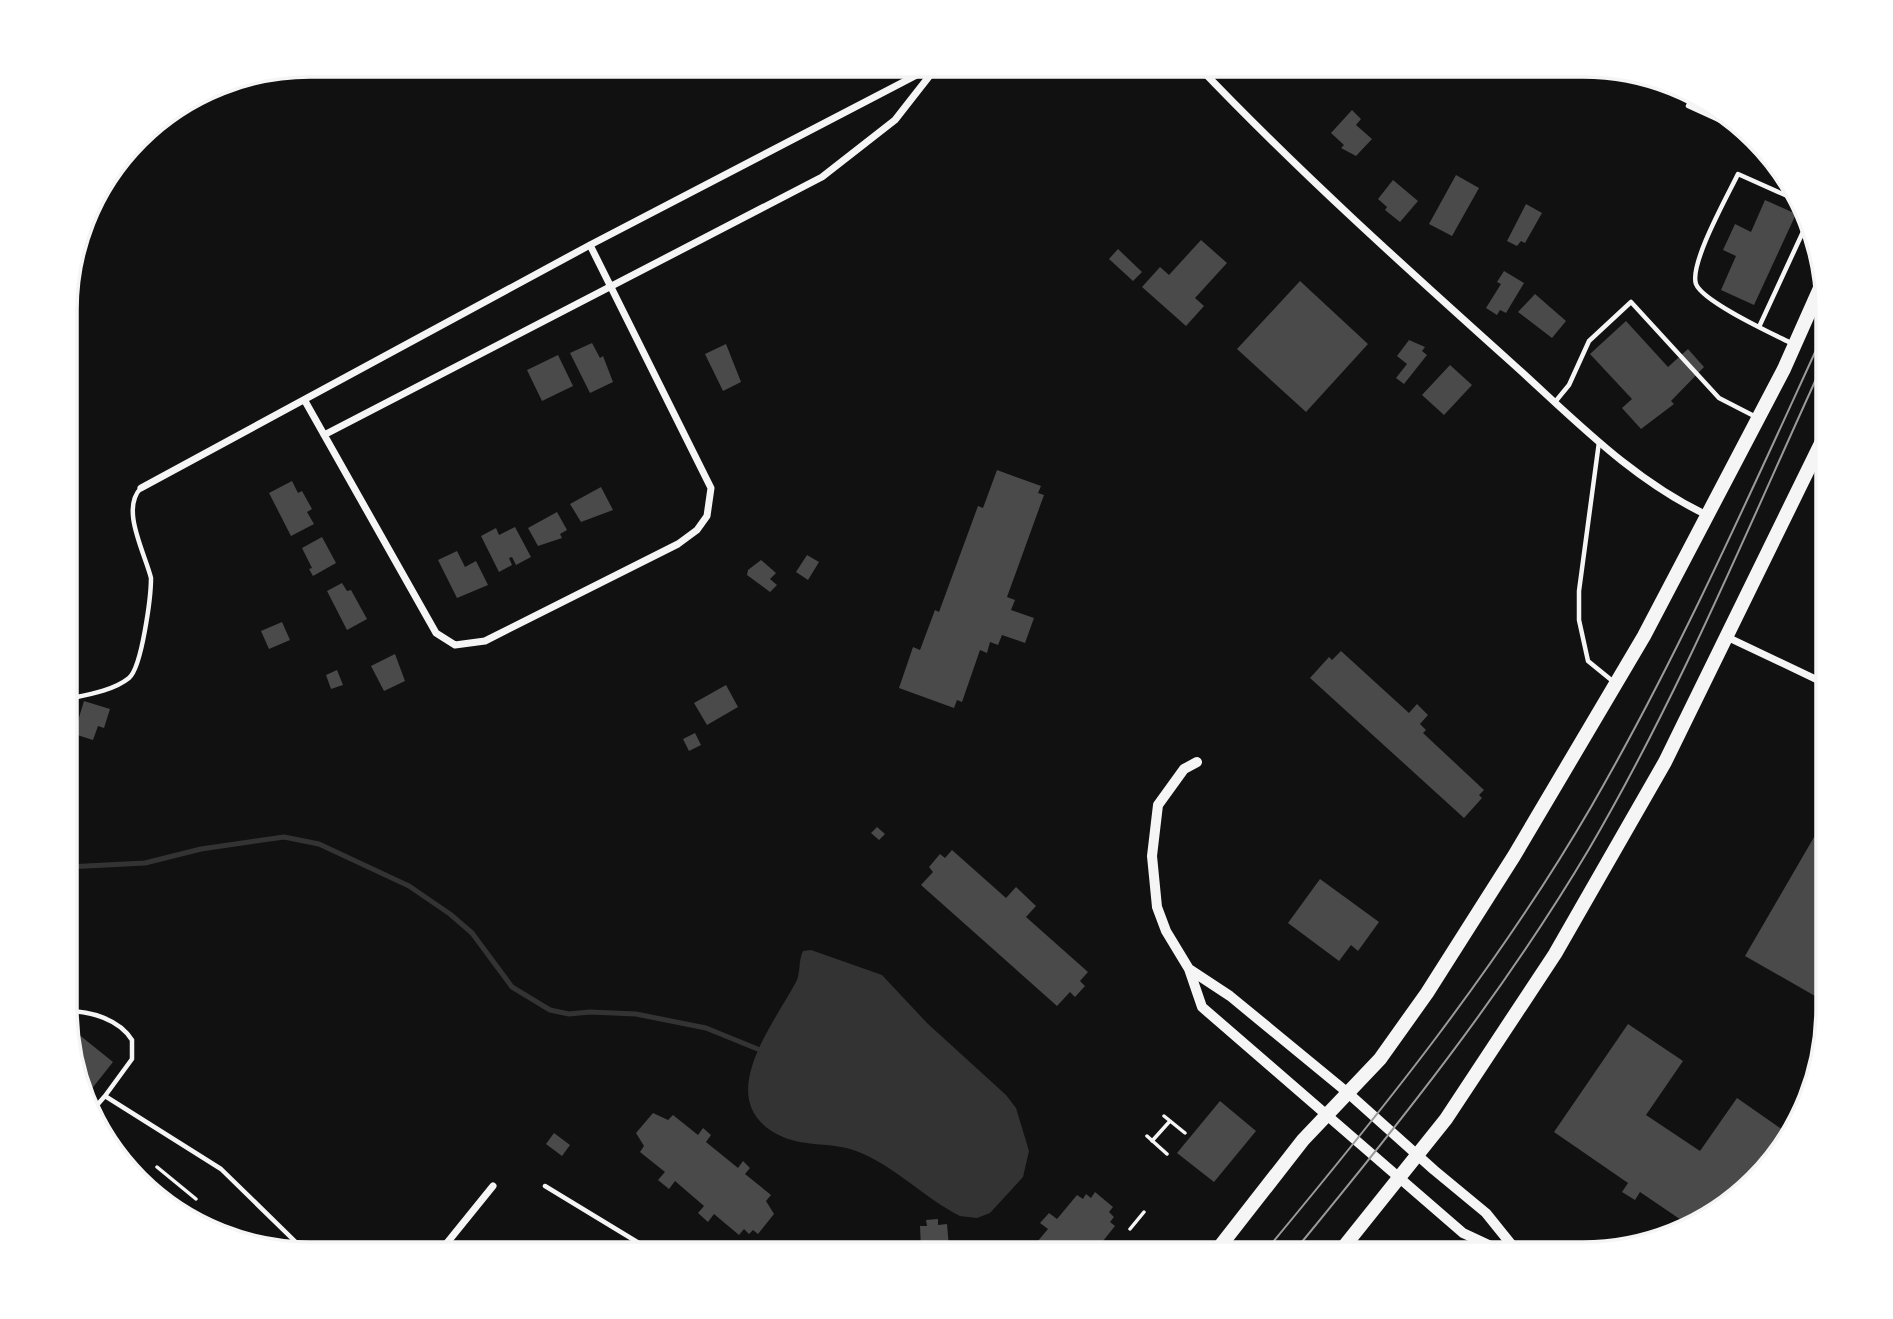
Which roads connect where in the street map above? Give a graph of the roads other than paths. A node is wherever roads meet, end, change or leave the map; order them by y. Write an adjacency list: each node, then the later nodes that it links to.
1 (914, 77): 8 (street)
2 (929, 77): 9 (street)
3 (1209, 77): 14 (street)
4 (1689, 103): 5 (lane)
5 (1716, 119)
6 (1785, 195): 11 (lane)
7 (1804, 236): 11 (lane)
8 (590, 245): 9 (street); 13 (street)
9 (610, 287): 16 (street); 16 (street)
10 (1816, 297): 12 (main road)
11 (1759, 327): 12 (lane)
12 (1795, 345): 15 (main road)
13 (305, 401): 16 (street); 19 (street)
14 (1555, 402): 15 (lane); 17 (street)
15 (1759, 418): 20 (main road)
16 (324, 435)
17 (1599, 441): 20 (street); 23 (lane)
18 (1816, 454): 21 (main road)
19 (141, 488): 24 (lane)
20 (1709, 516): 23 (main road)
21 (1727, 637): 22 (street); 32 (main road)
22 (1816, 679)
23 (1616, 684): 28 (main road)
24 (77, 697)
25 (1198, 761): 26 (street)
26 (1189, 969): 28 (street); 31 (street)
27 (77, 1012): 29 (lane)
28 (1348, 1093): 31 (main road); 32 (street)
29 (105, 1096): 30 (lane); 36 (lane)
30 (98, 1104)
31 (1327, 1115): 33 (street); 39 (main road)
32 (1417, 1155): 33 (main road); 42 (street)
33 (1399, 1177): 40 (main road); 41 (street)
34 (493, 1186): 37 (street)
35 (545, 1186): 38 (lane)
36 (296, 1242)
37 (448, 1242)
38 (637, 1242)
39 (1223, 1242)
40 (1348, 1242)
41 (1482, 1242)
42 (1509, 1242)

